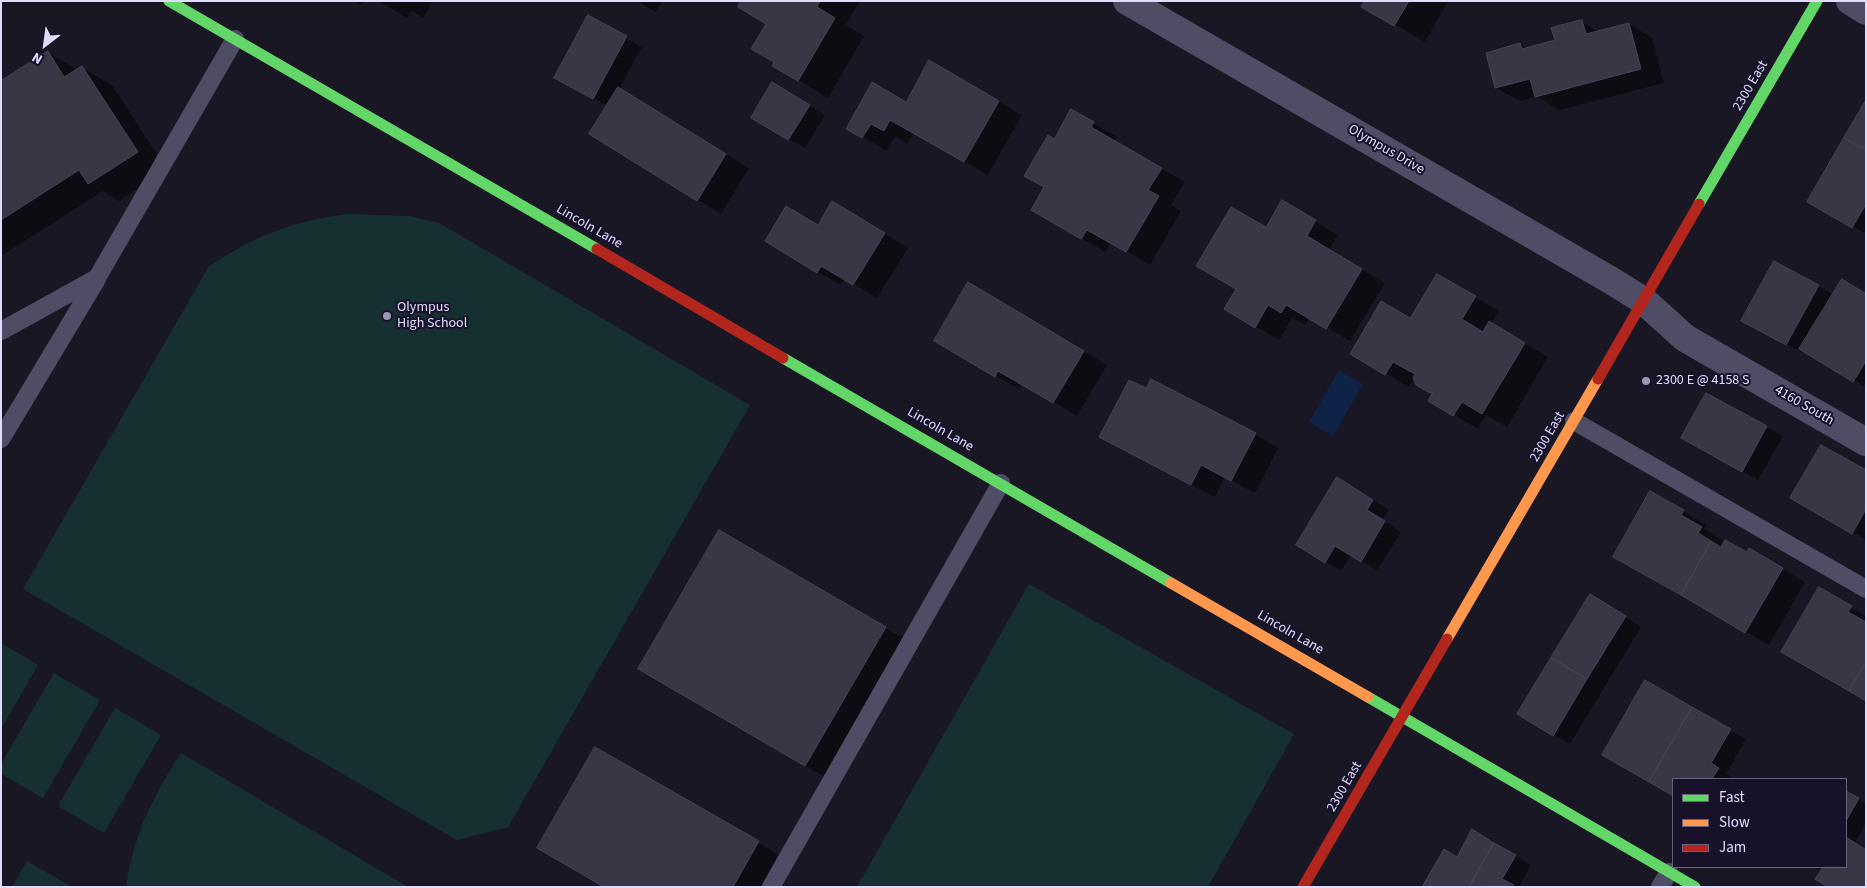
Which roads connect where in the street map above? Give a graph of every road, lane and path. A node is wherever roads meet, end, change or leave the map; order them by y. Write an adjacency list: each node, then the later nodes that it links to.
1 (169, 1): 6 (street, Lincoln Lane)
2 (1127, 1): 8 (street, Olympus Drive)
3 (1817, 1): 8 (street, 2300 East)
4 (1850, 1): 5 (street)
5 (1866, 10)
6 (235, 39): 7 (lane); 13 (street, Lincoln Lane)
7 (97, 278): 9 (lane); 11 (lane)
8 (1644, 301): 10 (street, 2300 East); 12 (street, 4160 South)
9 (1, 331)
10 (1574, 421): 14 (lane); 15 (street, 2300 East)
11 (1, 439)
12 (1866, 442)
13 (1001, 483): 15 (street, Lincoln Lane); 17 (lane)
14 (1866, 589)
15 (1402, 717): 16 (street, Lincoln Lane); 18 (street, 2300 East)
16 (1665, 879): 19 (street, Lincoln Lane)
17 (771, 887)
18 (1303, 887)
19 (1695, 887)

